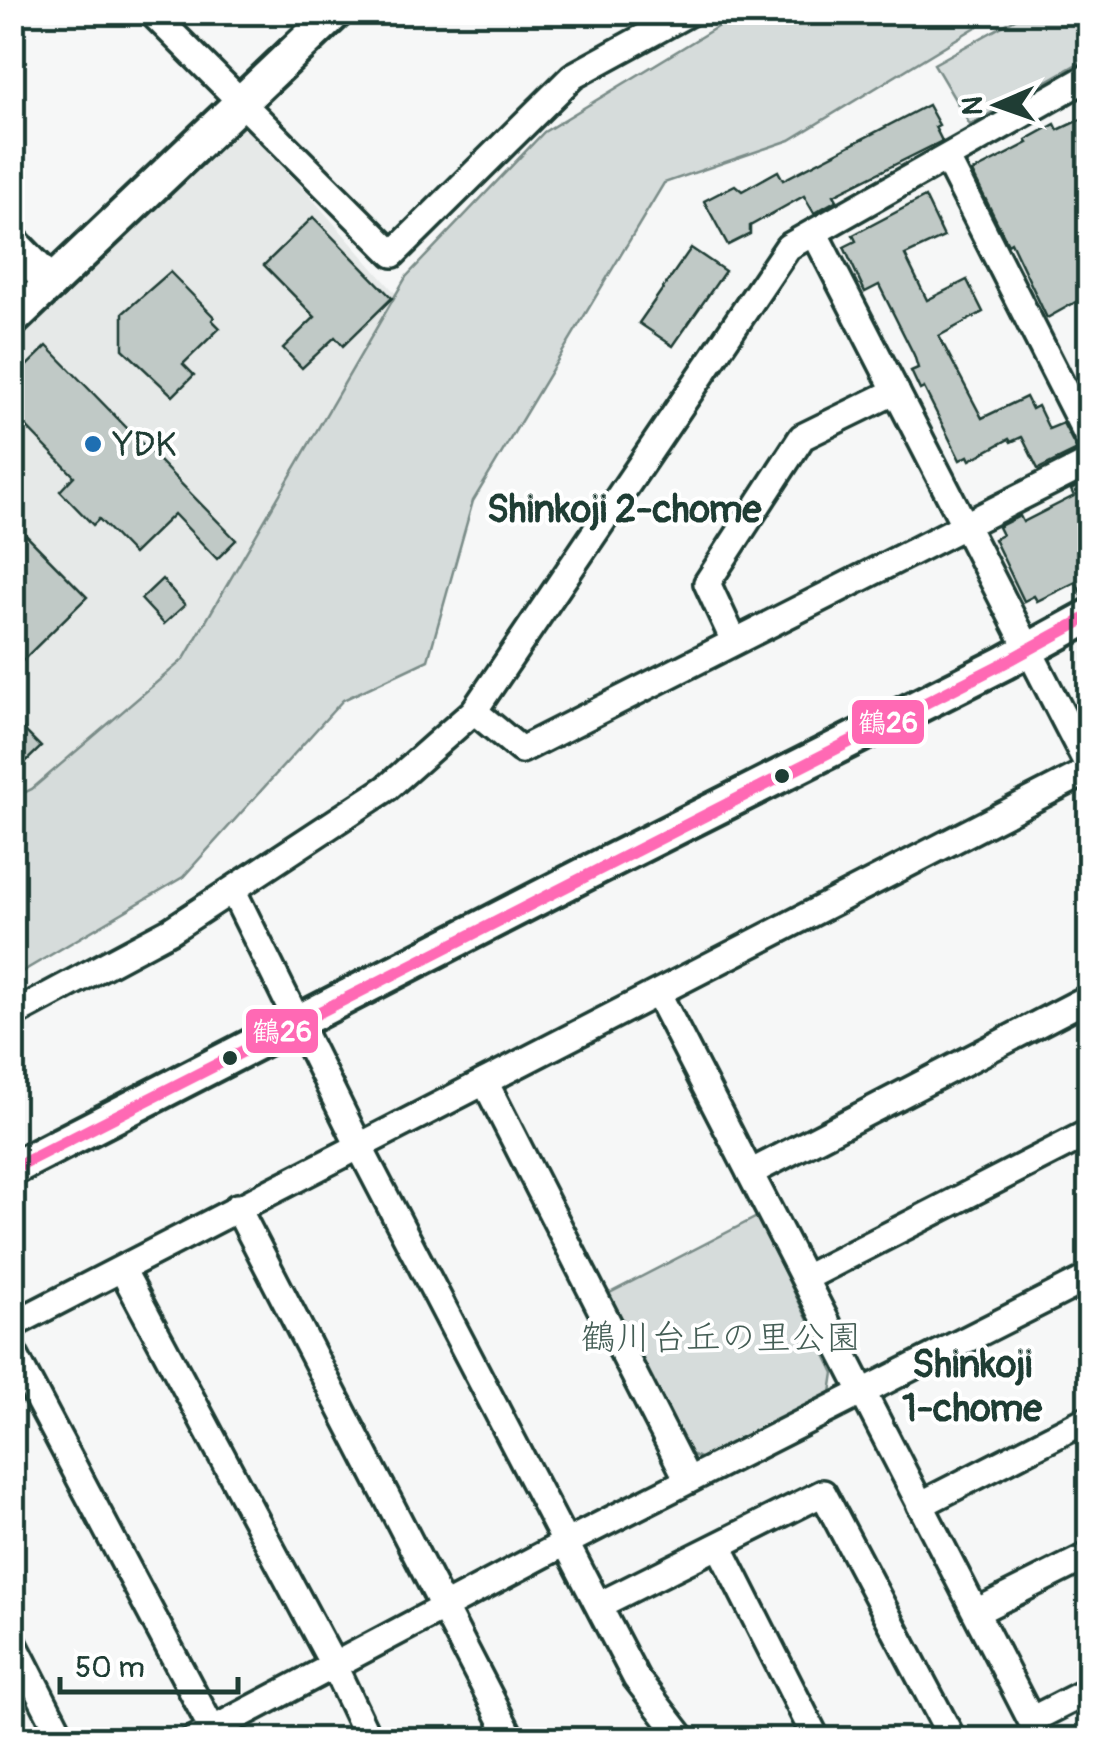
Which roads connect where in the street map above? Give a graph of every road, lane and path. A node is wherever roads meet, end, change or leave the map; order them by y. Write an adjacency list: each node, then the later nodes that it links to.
1 (151, 12): 5 (street)
2 (336, 12): 5 (street)
3 (690, 12): 5 (street)
4 (1090, 76): 6 (street)
5 (240, 104): 9 (street)
6 (947, 160): 7 (street); 12 (street)
7 (814, 234): 11 (street); 18 (street)
8 (12, 243): 9 (street)
9 (51, 283): 10 (street)
10 (12, 320)
11 (896, 391): 14 (street); 16 (street)
12 (1090, 441)
13 (1090, 462): 14 (street)
14 (964, 525): 16 (street); 17 (street)
15 (1090, 616): 17 (street)
16 (734, 641): 18 (street)
17 (1028, 651): 19 (street); 24 (street)
18 (474, 711): 20 (street)
19 (1090, 769): 21 (street)
20 (232, 891): 23 (street); 24 (street)
21 (658, 994): 25 (street); 29 (street)
22 (1090, 997): 29 (street)
23 (12, 1015)
24 (299, 1021): 27 (street); 28 (street)
25 (486, 1082): 27 (street); 38 (street)
26 (1090, 1132): 33 (street)
27 (359, 1146): 30 (street); 40 (street)
28 (12, 1169)
29 (750, 1173): 33 (street)
30 (237, 1207): 31 (street); 44 (street)
31 (122, 1270): 34 (street); 47 (street)
32 (1090, 1277): 36 (street)
33 (805, 1278): 36 (street)
34 (12, 1325)
35 (12, 1350): 49 (street)
36 (863, 1392): 38 (street); 39 (street)
37 (1090, 1418): 39 (street)
38 (688, 1480): 40 (street)
39 (920, 1504): 45 (street)
40 (567, 1542): 43 (street); 44 (street)
41 (719, 1546): 43 (street); 54 (street); 55 (street)
42 (1090, 1555): 45 (street)
43 (599, 1605): 53 (street)
44 (445, 1607): 47 (street); 52 (street)
45 (976, 1612): 48 (street)
46 (12, 1640): 50 (street)
47 (334, 1666): 49 (street); 51 (street)
48 (1090, 1690)
49 (208, 1736)
50 (64, 1740)
51 (368, 1740)
52 (512, 1740)
53 (684, 1740)
54 (817, 1740)
55 (953, 1740)

